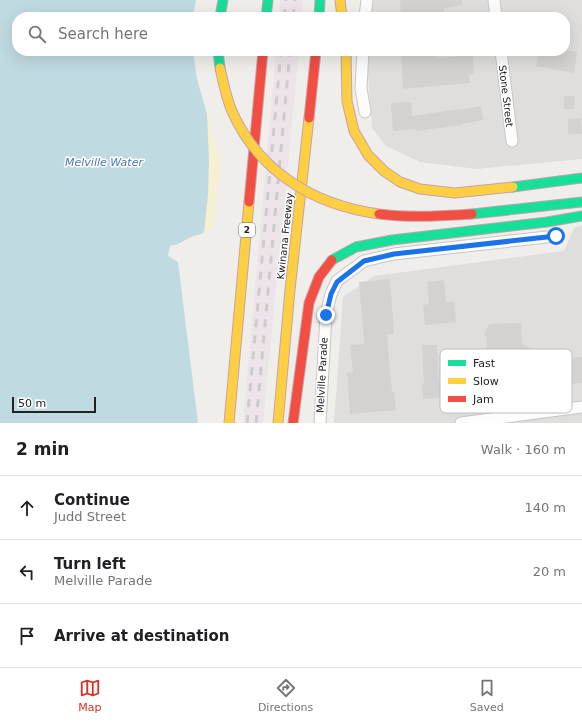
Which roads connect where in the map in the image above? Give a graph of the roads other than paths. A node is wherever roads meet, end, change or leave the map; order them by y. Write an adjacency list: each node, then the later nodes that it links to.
1 (223, 0): 7 (highway)
2 (268, 0): 8 (highway)
3 (320, 0): 9 (highway)
4 (340, 0): 10 (highway)
5 (367, 0): 11 (street)
6 (494, 0): 12 (street)
7 (221, 12)
8 (267, 12)
9 (319, 12)
10 (341, 12)
11 (366, 12)
12 (495, 12)
13 (219, 56): 22 (highway, bridge)
14 (263, 56): 28 (highway, 2)
15 (315, 56): 29 (highway, Kwinana Freeway)
16 (346, 56): 21 (highway)
17 (363, 56): 19 (street)
18 (501, 56): 20 (street, Stone Street)
19 (365, 112)
20 (512, 141)
21 (582, 178)
22 (582, 202)
23 (582, 216): 30 (highway)
24 (556, 236): 31 (street, Melville Parade)
25 (582, 407): 26 (street)
26 (572, 408)
27 (537, 413): 32 (street)
28 (229, 423)
29 (278, 423)
30 (293, 423)
31 (320, 423)
32 (461, 423)

